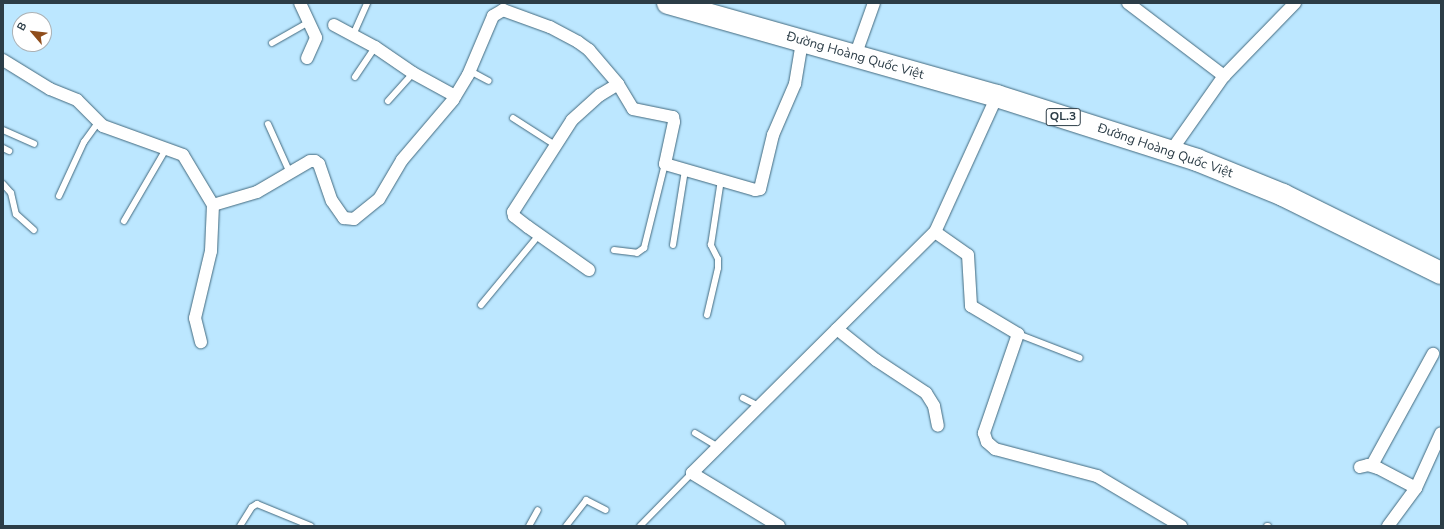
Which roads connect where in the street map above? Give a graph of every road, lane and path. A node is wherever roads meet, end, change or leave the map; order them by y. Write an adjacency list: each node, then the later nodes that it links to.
1 (300, 3): 7 (street)
2 (367, 3): 9 (lane)
3 (668, 3): 10 (highway, Đường Hoàng Quốc Việt / QL.3)
4 (874, 3): 13 (street)
5 (1128, 3): 18 (street)
6 (1295, 3): 18 (street)
7 (310, 22): 11 (lane); 14 (street)
8 (334, 25): 9 (street)
9 (353, 35): 12 (street)
10 (802, 42): 13 (highway, Đường Hoàng Quốc Việt / QL.3); 36 (street)
11 (272, 43)
12 (376, 47): 17 (street); 19 (lane)
13 (855, 56): 23 (highway, Đường Hoàng Quốc Việt / QL.3)
14 (308, 58)
15 (3, 60): 26 (street)
16 (470, 71): 20 (lane); 21 (street); 22 (street)
17 (414, 73): 22 (street); 24 (lane)
18 (1224, 76): 32 (street)
19 (355, 77)
20 (490, 81)
21 (618, 84): 30 (street); 33 (street)
22 (455, 96): 35 (street)
23 (997, 96): 32 (highway, Đường Hoàng Quốc Việt / QL.3); 42 (street)
24 (388, 101)
25 (513, 118): 30 (lane)
26 (98, 123): 31 (street); 38 (lane)
27 (268, 124): 35 (lane)
28 (3, 130): 29 (lane)
29 (34, 144)
30 (555, 145): 43 (street)
31 (166, 149): 39 (street); 40 (lane)
32 (1171, 151): 47 (highway, Đường Hoàng Quốc Việt / QL.3)
33 (665, 164): 34 (street); 45 (lane)
34 (685, 170): 36 (street); 44 (lane)
35 (290, 172): 39 (street)
36 (722, 180): 49 (lane)
37 (3, 184): 41 (lane)
38 (59, 196)
39 (213, 205): 52 (street)
40 (124, 221)
41 (34, 230)
42 (935, 232): 50 (street); 51 (street)
43 (539, 235): 46 (street); 48 (lane)
44 (673, 245)
45 (614, 250)
46 (589, 270)
47 (1441, 273)
48 (481, 305)
49 (706, 315)
50 (837, 330): 56 (street); 57 (street)
51 (1018, 334): 54 (lane); 73 (street)
52 (201, 342)
53 (1433, 354): 61 (street)
54 (1080, 358)
55 (743, 398): 56 (lane)
56 (759, 406): 60 (street)
57 (938, 426)
58 (1441, 433): 64 (street)
59 (695, 434): 60 (lane)
60 (718, 447): 63 (street)
61 (1372, 466): 62 (street); 64 (street)
62 (1360, 467)
63 (692, 473): 71 (lane); 72 (street)
64 (1416, 488): 74 (street)
65 (538, 510): 69 (lane)
66 (606, 510): 70 (lane)
67 (240, 526): 68 (lane)
68 (311, 526)
69 (529, 526)
70 (566, 526)
71 (640, 526)
72 (779, 526)
73 (1181, 526)
74 (1388, 526)

